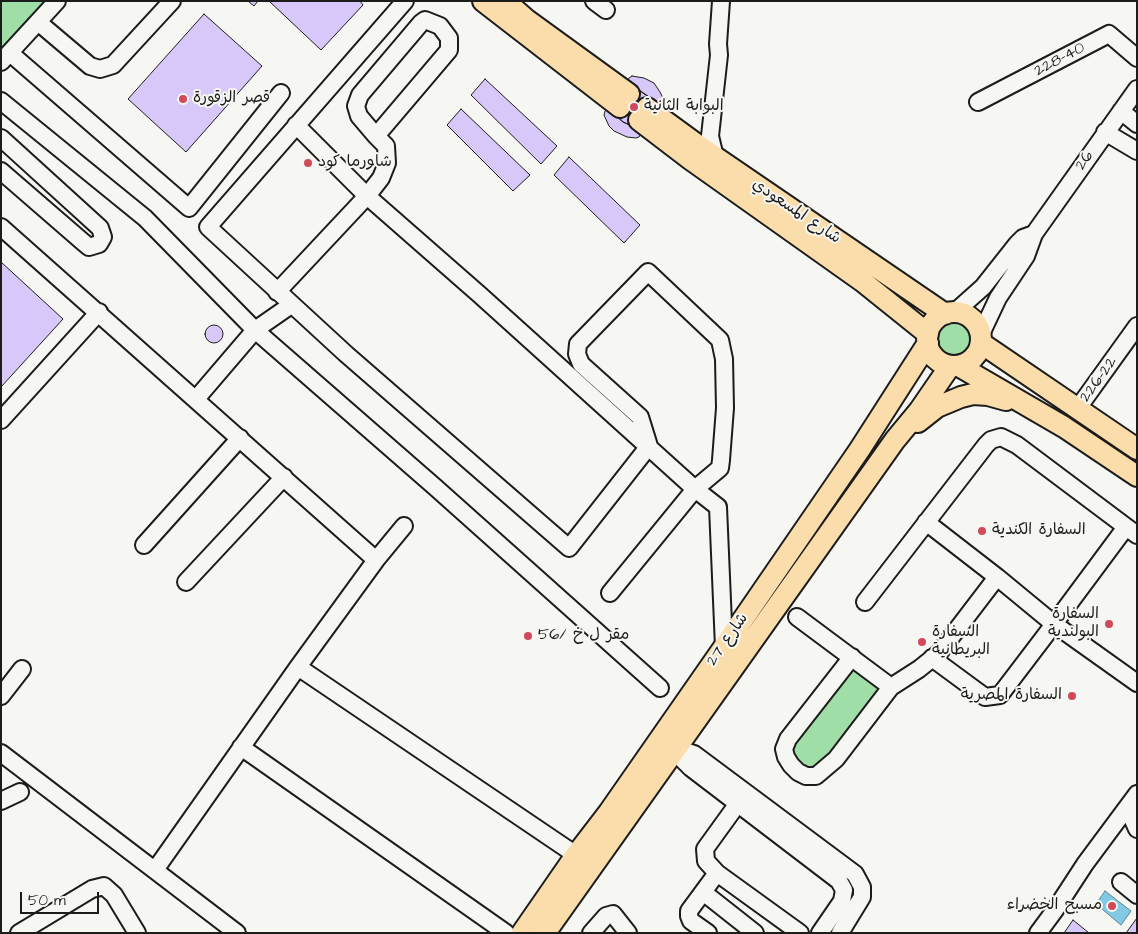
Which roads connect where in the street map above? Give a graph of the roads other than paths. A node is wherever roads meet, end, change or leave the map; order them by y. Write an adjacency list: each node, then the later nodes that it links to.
1 (57, 1): 7 (street)
2 (172, 1): 7 (street)
3 (405, 1): 17 (street)
4 (483, 1): 5 (main road)
5 (505, 1)
6 (721, 1): 8 (street)
7 (38, 22): 9 (street)
8 (718, 44): 21 (street); 23 (street)
9 (6, 58): 12 (street)
10 (1137, 58): 14 (street, 228-40)
11 (1137, 89): 15 (street, 26)
12 (281, 93)
13 (1, 100): 33 (street)
14 (978, 102)
15 (1121, 111): 16 (street); 18 (street, 26)
16 (1137, 124)
17 (296, 125): 25 (street); 28 (street)
18 (1105, 132): 22 (street); 27 (street, 26)
19 (376, 136): 19 (street); 25 (street)
20 (1, 138): 24 (street)
21 (689, 139): 23 (main road, شارع المسعودي); 34 (main road, شارع المسعودي)
22 (1137, 150)
23 (715, 157): 31 (main road, شارع المسعودي)
24 (1, 171)
25 (368, 196): 28 (street); 43 (street)
26 (1, 227): 30 (street)
27 (1034, 234): 31 (street); 35 (street)
28 (277, 292): 29 (street)
29 (291, 305): 33 (street); 43 (street)
30 (99, 312): 37 (street); 40 (street)
31 (950, 313): 34 (main road); 35 (main road)
32 (1137, 326): 38 (street, 226-22)
33 (255, 330): 37 (street); 66 (street)
34 (928, 339): 36 (main road); 59 (main road, شارع 27)
35 (981, 339): 36 (main road); 38 (main road)
36 (955, 366): 39 (main road); 42 (main road, شارع 27)
37 (196, 399): 41 (street)
38 (1078, 408): 44 (main road)
39 (1037, 412): 42 (main road); 45 (main road)
40 (1, 420)
41 (240, 438): 46 (street); 51 (street)
42 (895, 440): 68 (main road, شارع 27)
43 (649, 446): 47 (street); 47 (street)
44 (1137, 449)
45 (1137, 476)
46 (284, 477): 52 (street); 54 (street)
47 (695, 489): 55 (street); 59 (street)
48 (926, 522): 50 (street); 53 (street); 56 (street)
49 (404, 526): 52 (street)
50 (1131, 531): 58 (street)
51 (144, 545)
52 (376, 560): 62 (street)
53 (997, 577): 58 (street); 61 (street)
54 (186, 582)
55 (610, 592)
56 (865, 602)
57 (797, 616): 60 (street)
58 (1054, 624): 61 (street); 64 (street)
59 (724, 647): 68 (main road, شارع 27)
60 (852, 657): 65 (street); 65 (street)
61 (932, 658): 65 (street)
62 (298, 668): 69 (street); 77 (street)
63 (22, 669): 67 (street)
64 (1137, 683)
65 (891, 687)
66 (660, 688)
67 (1, 696)
68 (669, 743): 72 (street); 75 (main road, شارع 27)
69 (241, 747): 78 (street); 86 (street)
70 (1, 753): 78 (street)
71 (20, 792): 74 (street)
72 (742, 798): 79 (street); 94 (street); 95 (street)
73 (1134, 798): 76 (street); 96 (street)
74 (1, 801)
75 (617, 817): 77 (main road, شارع 27); 88 (main road, شارع 27)
76 (1137, 829)
77 (576, 854): 87 (main road, شارع 27)
78 (155, 870): 85 (street)
79 (717, 873): 81 (street); 93 (street)
80 (1122, 882): 82 (street)
81 (702, 892): 91 (street); 92 (street)
82 (1137, 894)
83 (19, 933): 84 (street)
84 (137, 933)
85 (237, 933)
86 (506, 933)
87 (522, 933)
88 (545, 933)
89 (591, 933): 90 (street)
90 (628, 933)
91 (708, 933)
92 (756, 933)
93 (800, 933)
94 (820, 933)
95 (840, 933)
96 (1038, 933)

